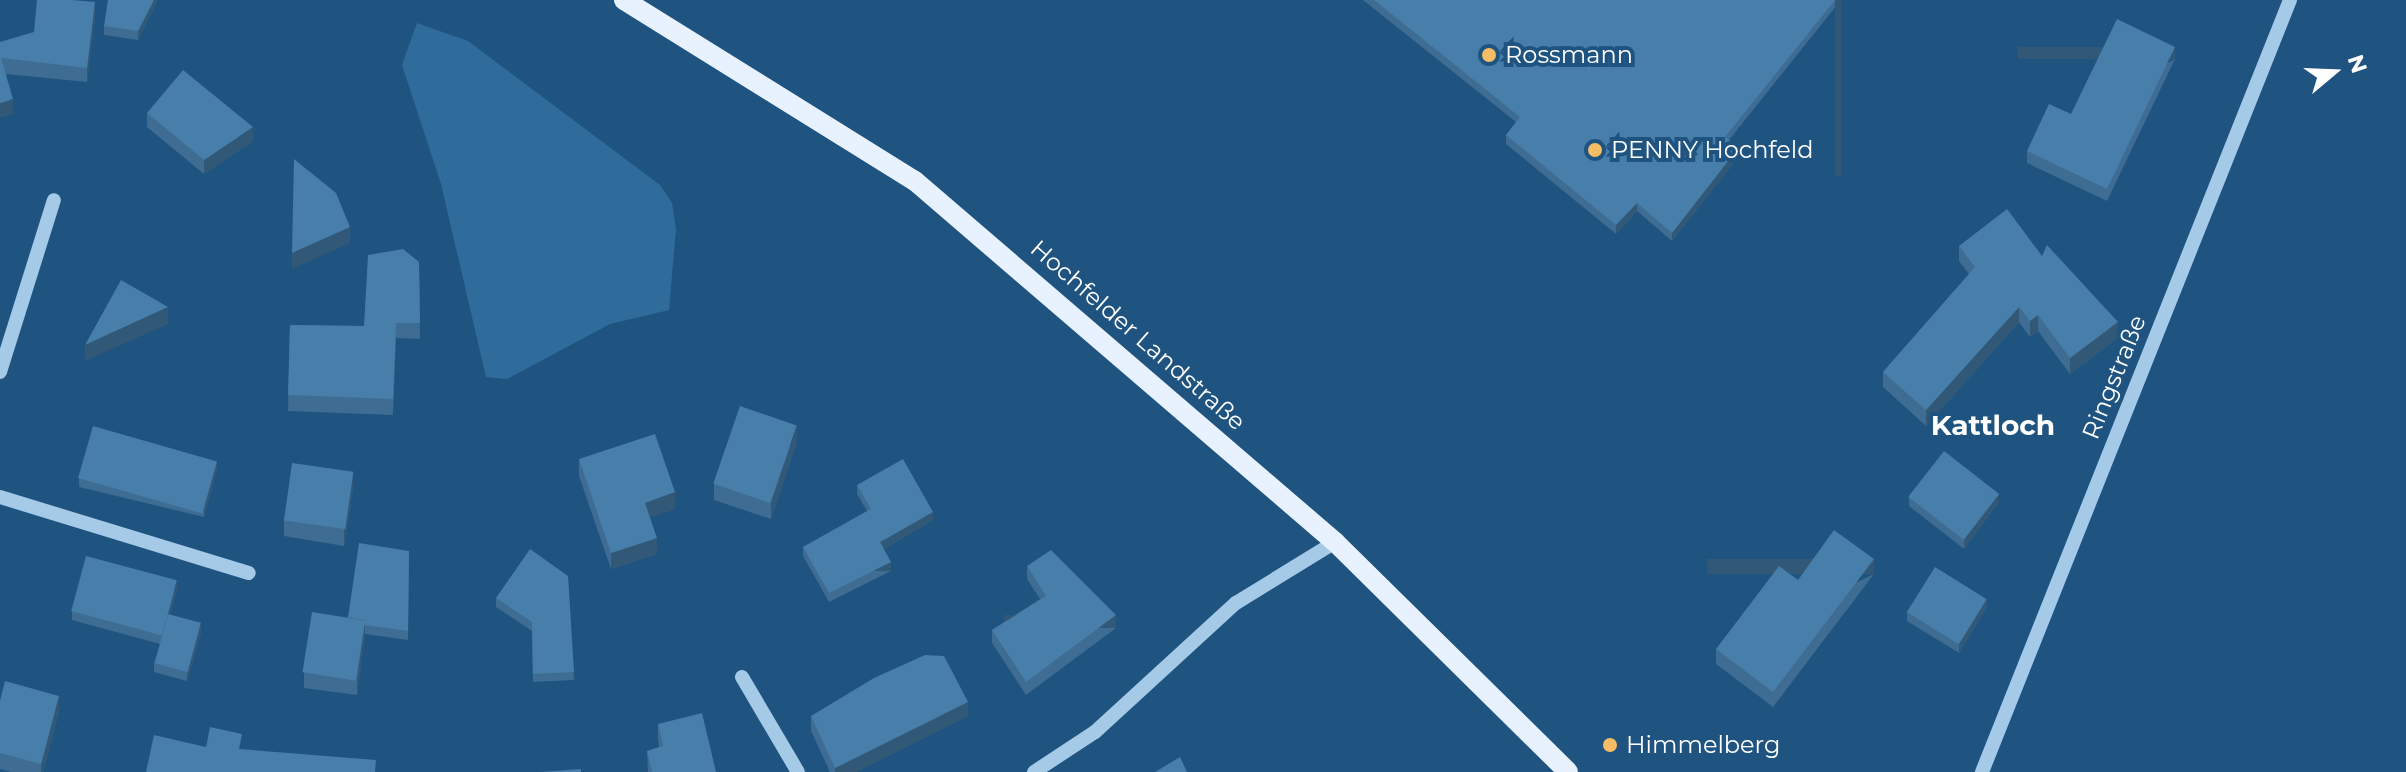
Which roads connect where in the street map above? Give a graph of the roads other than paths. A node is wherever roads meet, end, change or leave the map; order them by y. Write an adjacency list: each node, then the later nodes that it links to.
1 (624, 0): 6 (main road, Hochfelder Landstraße)
2 (2290, 0): 12 (street, Ringstraße)
3 (54, 200): 4 (street)
4 (0, 372)
5 (0, 497): 7 (street)
6 (1335, 542): 10 (street); 11 (main road, Hochfelder Landstraße)
7 (249, 573)
8 (742, 677): 9 (street)
9 (798, 772)
10 (1034, 772)
11 (1568, 772)
12 (1982, 772)

